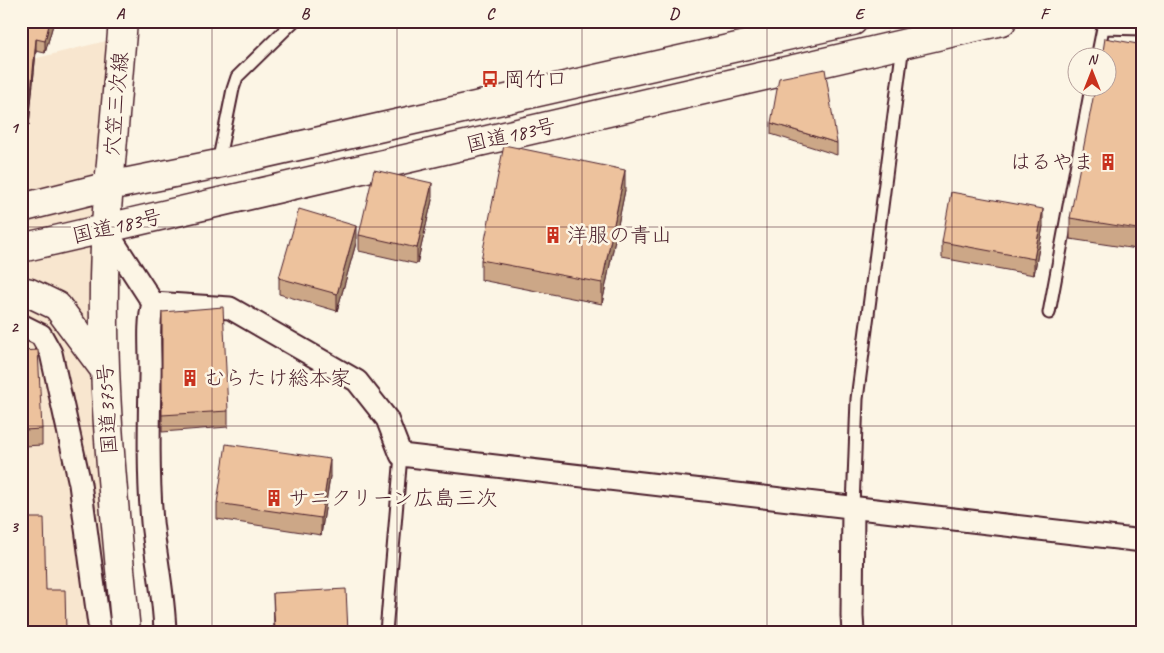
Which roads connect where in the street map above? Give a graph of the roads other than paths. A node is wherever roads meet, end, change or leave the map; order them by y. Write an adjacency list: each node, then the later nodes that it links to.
1 (123, 21): 12 (main road, 穴笠三次線)
2 (294, 21): 11 (lane)
3 (853, 21): 11 (main road, 国道183号)
4 (1002, 21): 6 (main road, 国道183号)
5 (1101, 25): 7 (lane); 9 (lane)
6 (944, 28): 8 (main road, 国道183号)
7 (1143, 29)
8 (903, 44): 14 (main road, 国道183号); 22 (lane)
9 (1098, 48)
10 (1090, 98): 18 (lane)
11 (218, 164): 12 (main road, 国道183号)
12 (109, 186): 13 (main road, 国道183号); 14 (main road, 国道375号)
13 (21, 208)
14 (105, 229): 15 (main road, 国道183号); 17 (street); 20 (main road, 国道375号)
15 (21, 248)
16 (21, 291): 20 (main road)
17 (153, 303): 21 (street); 26 (street)
18 (1049, 313)
19 (21, 325): 24 (street)
20 (104, 369): 25 (main road, 国道375号)
21 (401, 455): 22 (street); 27 (lane)
22 (853, 507): 23 (street); 28 (street)
23 (1143, 541)
24 (100, 632)
25 (126, 632)
26 (165, 632)
27 (386, 632)
28 (853, 632)

